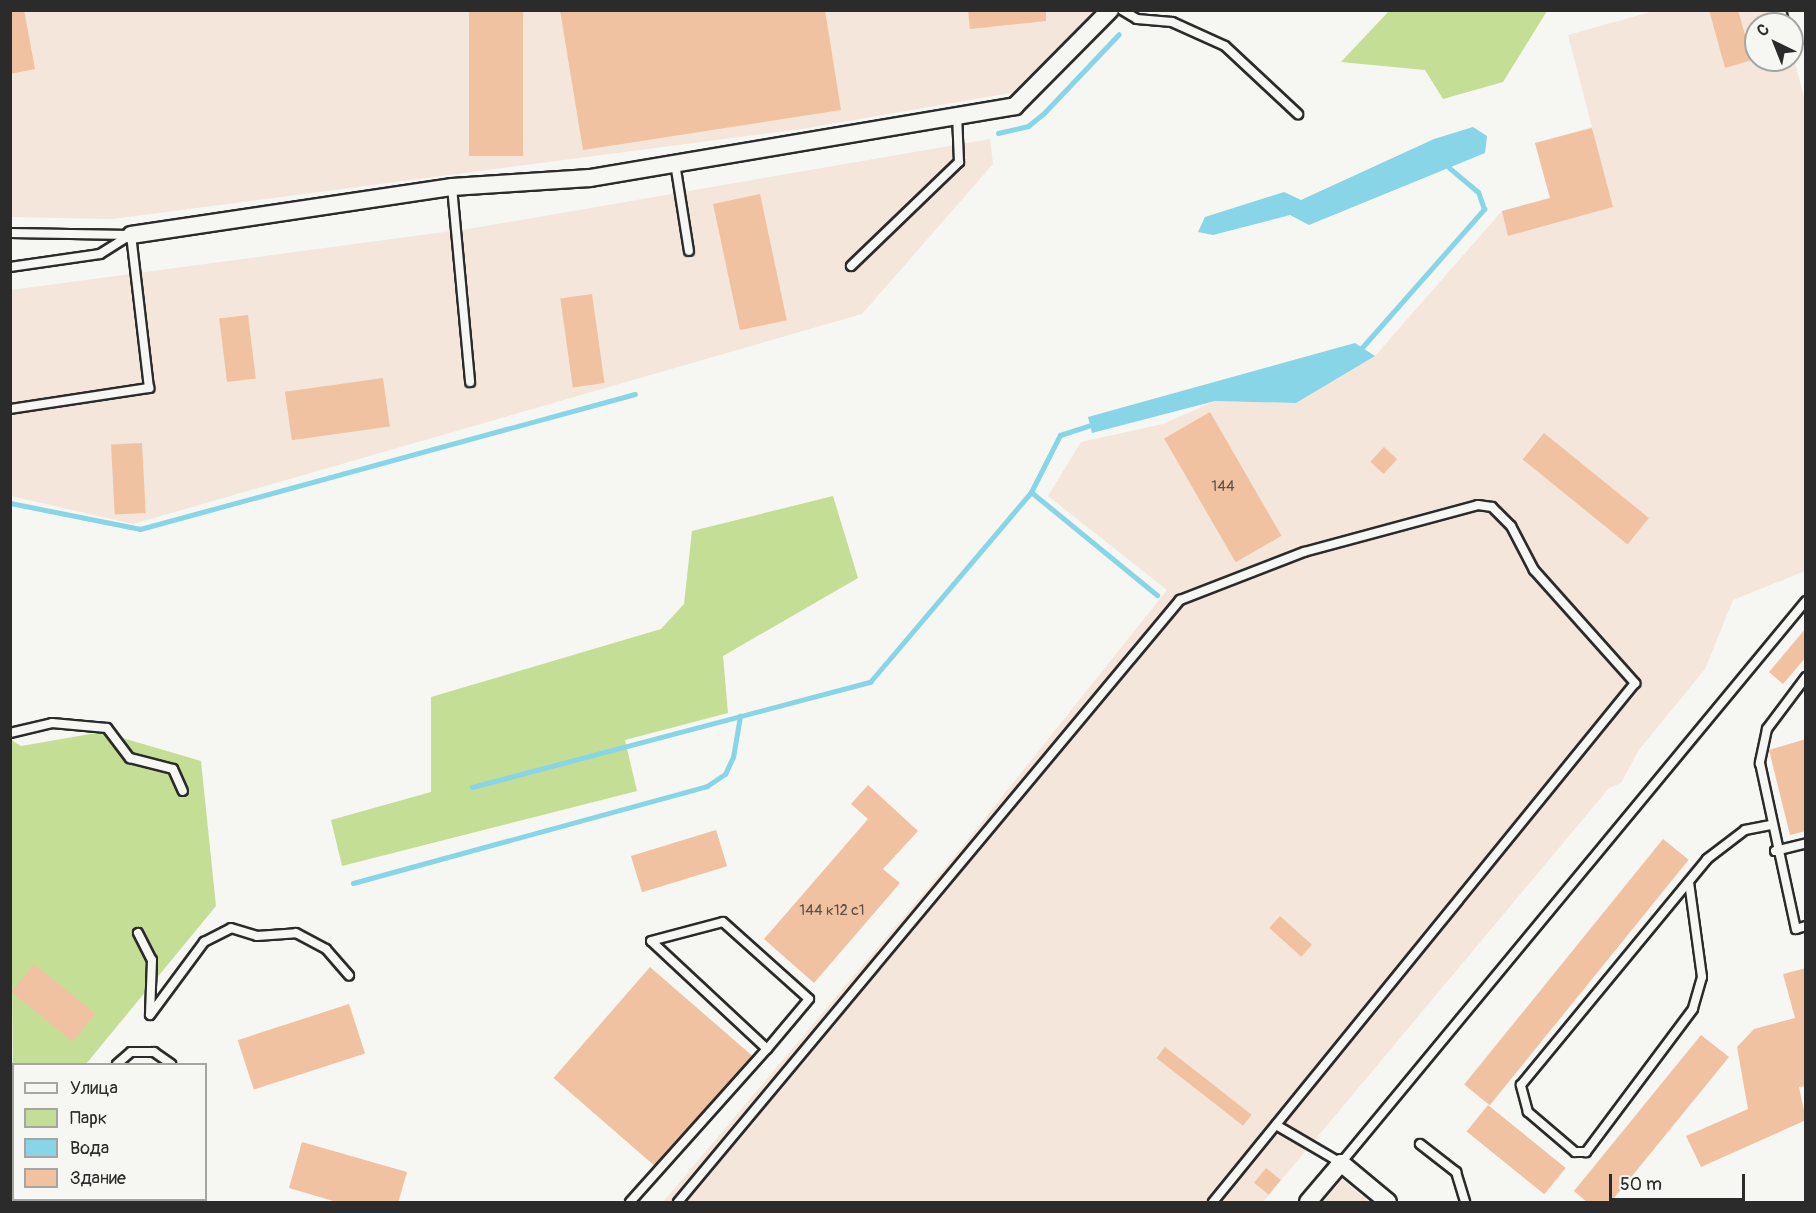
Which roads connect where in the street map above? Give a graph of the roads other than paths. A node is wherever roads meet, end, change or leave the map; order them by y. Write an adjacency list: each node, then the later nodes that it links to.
1 (1110, 10): 6 (street)
2 (1122, 10): 5 (lane)
3 (1800, 10): 4 (main road)
4 (1806, 30)
5 (1298, 114)
6 (957, 115): 7 (street); 12 (lane)
7 (675, 163): 8 (street); 11 (lane)
8 (452, 187): 10 (street); 14 (lane)
9 (10, 233): 10 (lane)
10 (131, 235): 13 (lane); 15 (lane)
11 (689, 251)
12 (851, 266)
13 (10, 267)
14 (470, 382)
15 (10, 409)
16 (1806, 601): 32 (lane)
17 (1806, 677): 20 (lane)
18 (10, 733): 19 (lane)
19 (183, 791)
20 (1771, 825): 22 (lane); 23 (lane)
21 (1806, 843): 22 (lane)
22 (1775, 851): 24 (lane)
23 (1689, 882): 23 (lane)
24 (1806, 926)
25 (138, 933): 26 (lane)
26 (349, 975)
27 (767, 1049): 27 (lane); 33 (lane)
28 (119, 1063): 29 (lane)
29 (168, 1063)
30 (1276, 1125): 32 (lane); 34 (lane); 35 (lane)
31 (1420, 1144): 38 (lane)
32 (1341, 1163): 36 (street); 37 (street)
33 (630, 1203)
34 (678, 1203)
35 (1214, 1203)
36 (1308, 1203)
37 (1388, 1203)
38 (1465, 1203)

